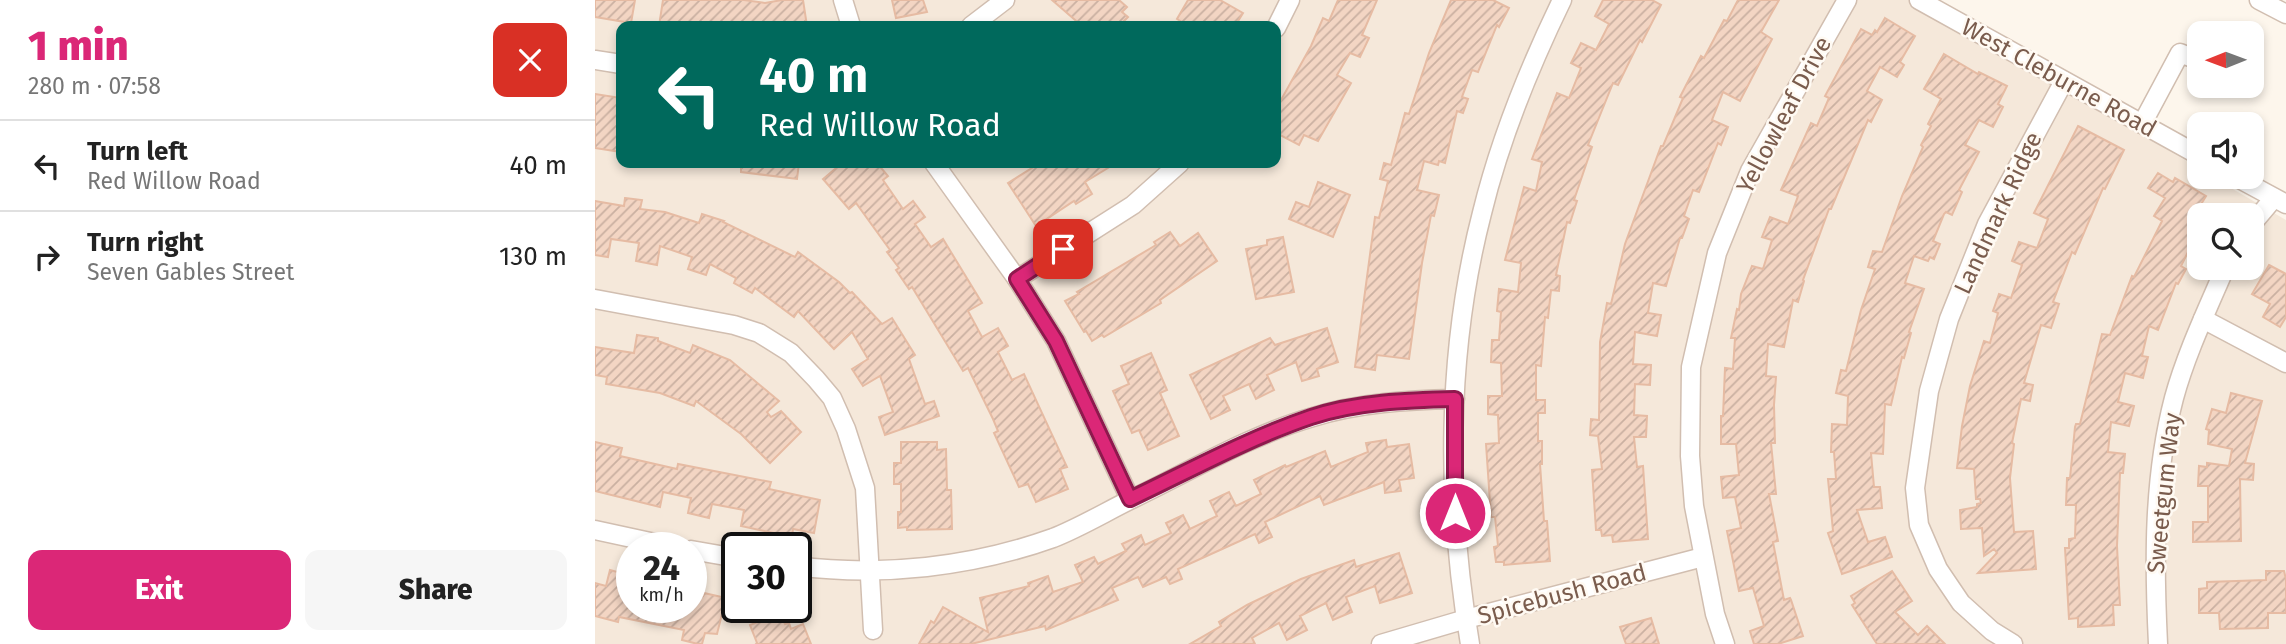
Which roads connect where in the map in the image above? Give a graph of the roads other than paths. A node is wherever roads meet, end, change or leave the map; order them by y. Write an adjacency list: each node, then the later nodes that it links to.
1 (843, 0): 9 (street)
2 (1005, 0): 10 (street)
3 (1290, 0): 11 (street)
4 (1562, 0): 28 (street)
5 (1847, 0): 32 (street, Yellowleaf Drive)
6 (1919, 0): 15 (street, West Cleburne Road)
7 (2259, 0): 8 (street)
8 (2286, 15)
9 (849, 21)
10 (978, 21)
11 (1279, 21)
12 (2187, 56): 16 (street)
13 (595, 60): 14 (street)
14 (616, 63)
15 (2064, 81): 16 (street, West Cleburne Road); 40 (street, Landmark Ridge)
16 (2142, 124): 17 (street, West Cleburne Road)
17 (2187, 149)
18 (938, 168): 23 (street)
19 (1174, 168): 23 (street)
20 (2258, 189): 21 (street)
21 (2280, 201): 22 (street)
22 (2264, 214)
23 (1017, 279): 29 (street)
24 (2220, 280): 26 (street, Sweetgum Way)
25 (595, 299): 34 (street)
26 (2203, 320): 27 (street); 41 (street, Sweetgum Way)
27 (2286, 363)
28 (1455, 399): 29 (street); 35 (street)
29 (1130, 499): 34 (street)
30 (595, 530): 31 (street)
31 (616, 535)
32 (1703, 557): 35 (street, Spicebush Road); 39 (street, Yellowleaf Drive)
33 (812, 567): 34 (street)
34 (870, 570): 36 (street)
35 (1465, 619): 37 (street, Spicebush Road); 38 (street)
36 (873, 630)
37 (1381, 644)
38 (1470, 644)
39 (1725, 644)
40 (2013, 644)
41 (2158, 644)

